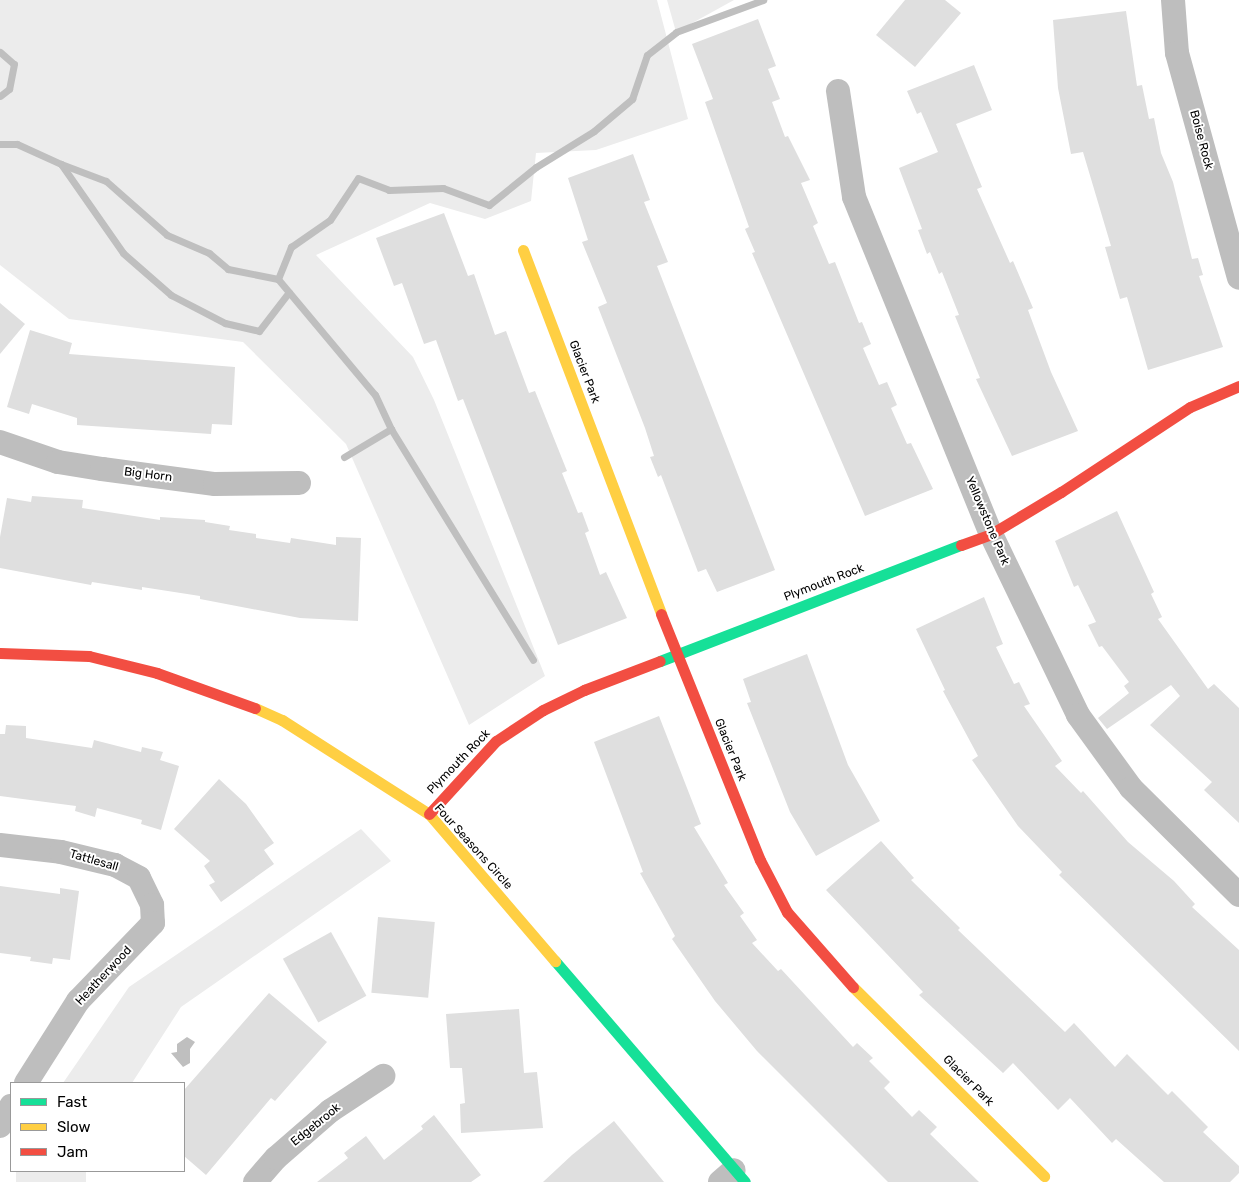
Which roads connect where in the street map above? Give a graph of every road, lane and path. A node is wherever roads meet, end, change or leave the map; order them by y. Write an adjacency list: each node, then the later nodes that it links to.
1 (1173, 0): 4 (street, Boise Rock)
2 (838, 91): 8 (street, Yellowstone Park)
3 (523, 250): 10 (street, Glacier Park)
4 (1239, 278)
5 (1239, 386): 8 (street, Plymouth Rock)
6 (0, 442): 7 (street, Big Horn)
7 (299, 483)
8 (992, 534): 10 (street, Plymouth Rock); 13 (street, Yellowstone Park)
9 (0, 652): 11 (street, Four Seasons Circle)
10 (676, 655): 11 (street, Plymouth Rock); 19 (street, Glacier Park)
11 (429, 814): 20 (street, Four Seasons Circle)
12 (0, 845): 14 (street, Tattlesall)
13 (1239, 895)
14 (153, 923): 16 (street, Heatherwood)
15 (383, 1076): 21 (street, Edgebrook)
16 (27, 1082)
17 (10, 1108): 18 (street)
18 (0, 1126)
19 (1044, 1176)
20 (733, 1178)
21 (255, 1182)

